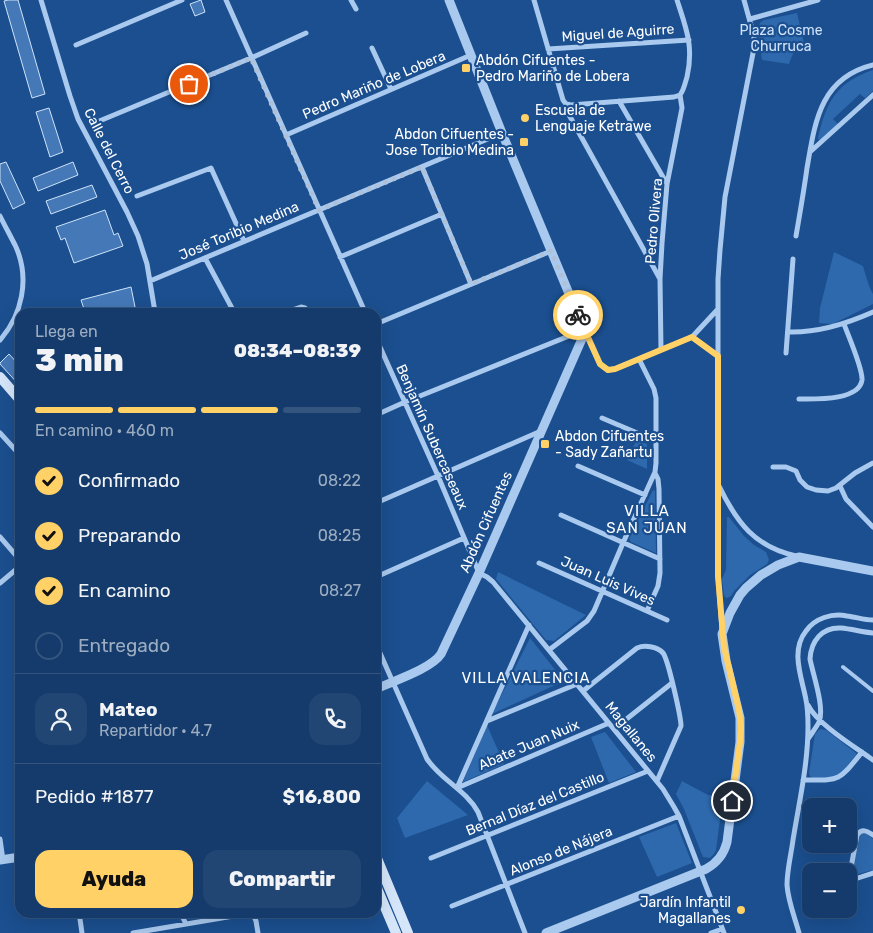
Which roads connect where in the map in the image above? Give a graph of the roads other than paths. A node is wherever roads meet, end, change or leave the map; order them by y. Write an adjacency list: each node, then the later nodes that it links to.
1 (41, 0): 42 (street, Calle del Cerro)
2 (182, 0): 14 (street)
3 (226, 0): 18 (street)
4 (351, 0): 10 (street)
5 (448, 0): 17 (street)
6 (534, 0): 16 (street)
7 (677, 0): 13 (street)
8 (744, 0): 11 (street)
9 (818, 0): 11 (street)
10 (356, 10)
11 (750, 19): 48 (street)
12 (306, 33): 18 (street)
13 (689, 40): 16 (street, Miguel de Aguirre); 21 (street)
14 (76, 45)
15 (372, 48): 20 (street)
16 (548, 49): 24 (street)
17 (471, 55): 20 (street, Pedro Mariño de Lobera); 26 (street)
18 (251, 58): 25 (street); 27 (street)
19 (873, 65): 28 (street)
20 (391, 90): 27 (street, Pedro Mariño de Lobera)
21 (680, 95): 23 (street); 30 (street, Pedro Olivera)
22 (873, 95): 28 (street)
23 (620, 101): 24 (street); 30 (street)
24 (566, 104): 41 (street)
25 (97, 122)
26 (502, 133): 29 (street, José Toribio Medina); 37 (street)
27 (286, 134): 32 (street)
28 (810, 153): 35 (street)
29 (422, 167): 32 (street, José Toribio Medina); 33 (street)
30 (667, 184): 41 (street, Pedro Olivera)
31 (137, 196): 36 (street)
32 (319, 210): 36 (street, José Toribio Medina); 38 (street)
33 (442, 214): 38 (street); 43 (street)
34 (0, 216): 44 (street)
35 (796, 236)
36 (244, 241): 39 (street, José Toribio Medina)
37 (551, 251): 43 (street); 53 (street)
38 (340, 257): 47 (street)
39 (205, 258): 42 (street, José Toribio Medina); 46 (street)
40 (793, 259): 54 (street)
41 (660, 279): 58 (street, Pedro Olivera)
42 (150, 281): 45 (street, Calle del Cerro)
43 (471, 284): 51 (street)
44 (18, 308)
45 (155, 308)
46 (232, 308)
47 (363, 308)
48 (718, 309): 55 (street); 60 (street)
49 (873, 312): 52 (street)
50 (15, 318): 56 (street)
51 (381, 322)
52 (844, 324): 54 (street); 64 (street)
53 (585, 332): 61 (street); 65 (street); 68 (street, Abdón Cifuentes)
54 (788, 332): 59 (street)
55 (692, 337): 58 (street); 60 (street)
56 (0, 340)
57 (381, 349): 65 (street, Benjamín Subercaseaux)
58 (661, 350): 61 (street)
59 (786, 353)
60 (718, 356): 77 (street)
61 (639, 359): 70 (street)
62 (0, 377): 63 (main road)
63 (15, 394)
64 (799, 399)
65 (405, 402): 66 (street); 76 (street, Benjamín Subercaseaux)
66 (381, 413)
67 (602, 418): 70 (street)
68 (542, 431): 76 (street); 92 (street, Abdón Cifuentes)
69 (0, 432): 71 (street)
70 (656, 442): 75 (street)
71 (15, 449)
72 (873, 463): 78 (street)
73 (578, 466): 79 (street)
74 (773, 467): 78 (street)
75 (655, 472): 79 (street); 88 (street)
76 (438, 476): 80 (street); 84 (street, Benjamín Subercaseaux)
77 (718, 484): 87 (street); 101 (street)
78 (840, 486): 82 (street)
79 (645, 496): 85 (street)
80 (381, 501)
81 (561, 515): 85 (street)
82 (873, 527)
83 (0, 537): 86 (street)
84 (464, 538): 92 (street, Benjamín Subercaseaux); 93 (street)
85 (623, 543): 88 (street); 95 (street)
86 (15, 556)
87 (799, 557): 91 (street); 101 (street)
88 (660, 559): 96 (street)
89 (539, 563): 95 (street, Juan Luis Vives)
90 (15, 570): 94 (street)
91 (873, 571)
92 (479, 573): 99 (street, Magallanes); 105 (street, Abdón Cifuentes)
93 (381, 575)
94 (0, 583)
95 (602, 591): 96 (street, Juan Luis Vives); 102 (street)
96 (647, 611): 97 (street, Juan Luis Vives)
97 (667, 620)
98 (873, 620): 111 (street)
99 (529, 625): 102 (street, Magallanes); 112 (street)
100 (873, 633): 113 (street)
101 (722, 634): 131 (street)
102 (549, 650): 107 (street, Magallanes)
103 (381, 655): 105 (street)
104 (843, 666): 110 (lane)
105 (393, 682): 108 (street, Abdón Cifuentes); 122 (street)
106 (672, 683): 109 (street); 115 (street); 121 (street)
107 (577, 684): 109 (street, Magallanes); 112 (street)
108 (381, 687)
109 (583, 691): 114 (street, Magallanes)
110 (873, 691)
111 (806, 702): 113 (street); 116 (street)
112 (487, 721): 122 (street)
113 (819, 721): 116 (street); 117 (street)
114 (609, 723): 115 (street, Magallanes); 122 (street, Abate Juan Nuix)
115 (614, 729): 119 (street, Magallanes)
116 (807, 740): 120 (street)
117 (862, 752): 118 (street); 120 (street)
118 (873, 760)
119 (648, 771): 121 (street, Magallanes); 125 (street, Bernal Díaz del Castillo)
120 (803, 780): 152 (street)
121 (656, 781): 123 (street, Magallanes)
122 (457, 788): 125 (street)
123 (679, 816): 131 (street, Magallanes); 133 (street, Alonso de Nájera)
124 (873, 835): 132 (street)
125 (487, 836): 128 (street, Bernal Díaz del Castillo); 133 (street)
126 (0, 838): 129 (street)
127 (15, 858): 129 (street)
128 (431, 858)
129 (2, 860)
130 (381, 867): 134 (main road)
131 (700, 871): 143 (street, Magallanes); 150 (street)
132 (873, 873)
133 (506, 885): 137 (street, Alonso de Nájera); 149 (street)
134 (390, 888): 135 (street); 148 (main road)
135 (381, 889)
136 (381, 899): 147 (main road)
137 (452, 906)
138 (80, 918): 144 (street)
139 (183, 918): 142 (street)
140 (223, 918): 142 (street)
141 (255, 918): 146 (street)
142 (186, 924): 145 (street)
143 (723, 931): 151 (street)
144 (82, 933)
145 (133, 933)
146 (258, 933)
147 (396, 933)
148 (408, 933)
149 (525, 933)
150 (546, 933)
151 (711, 933)
152 (799, 933)

